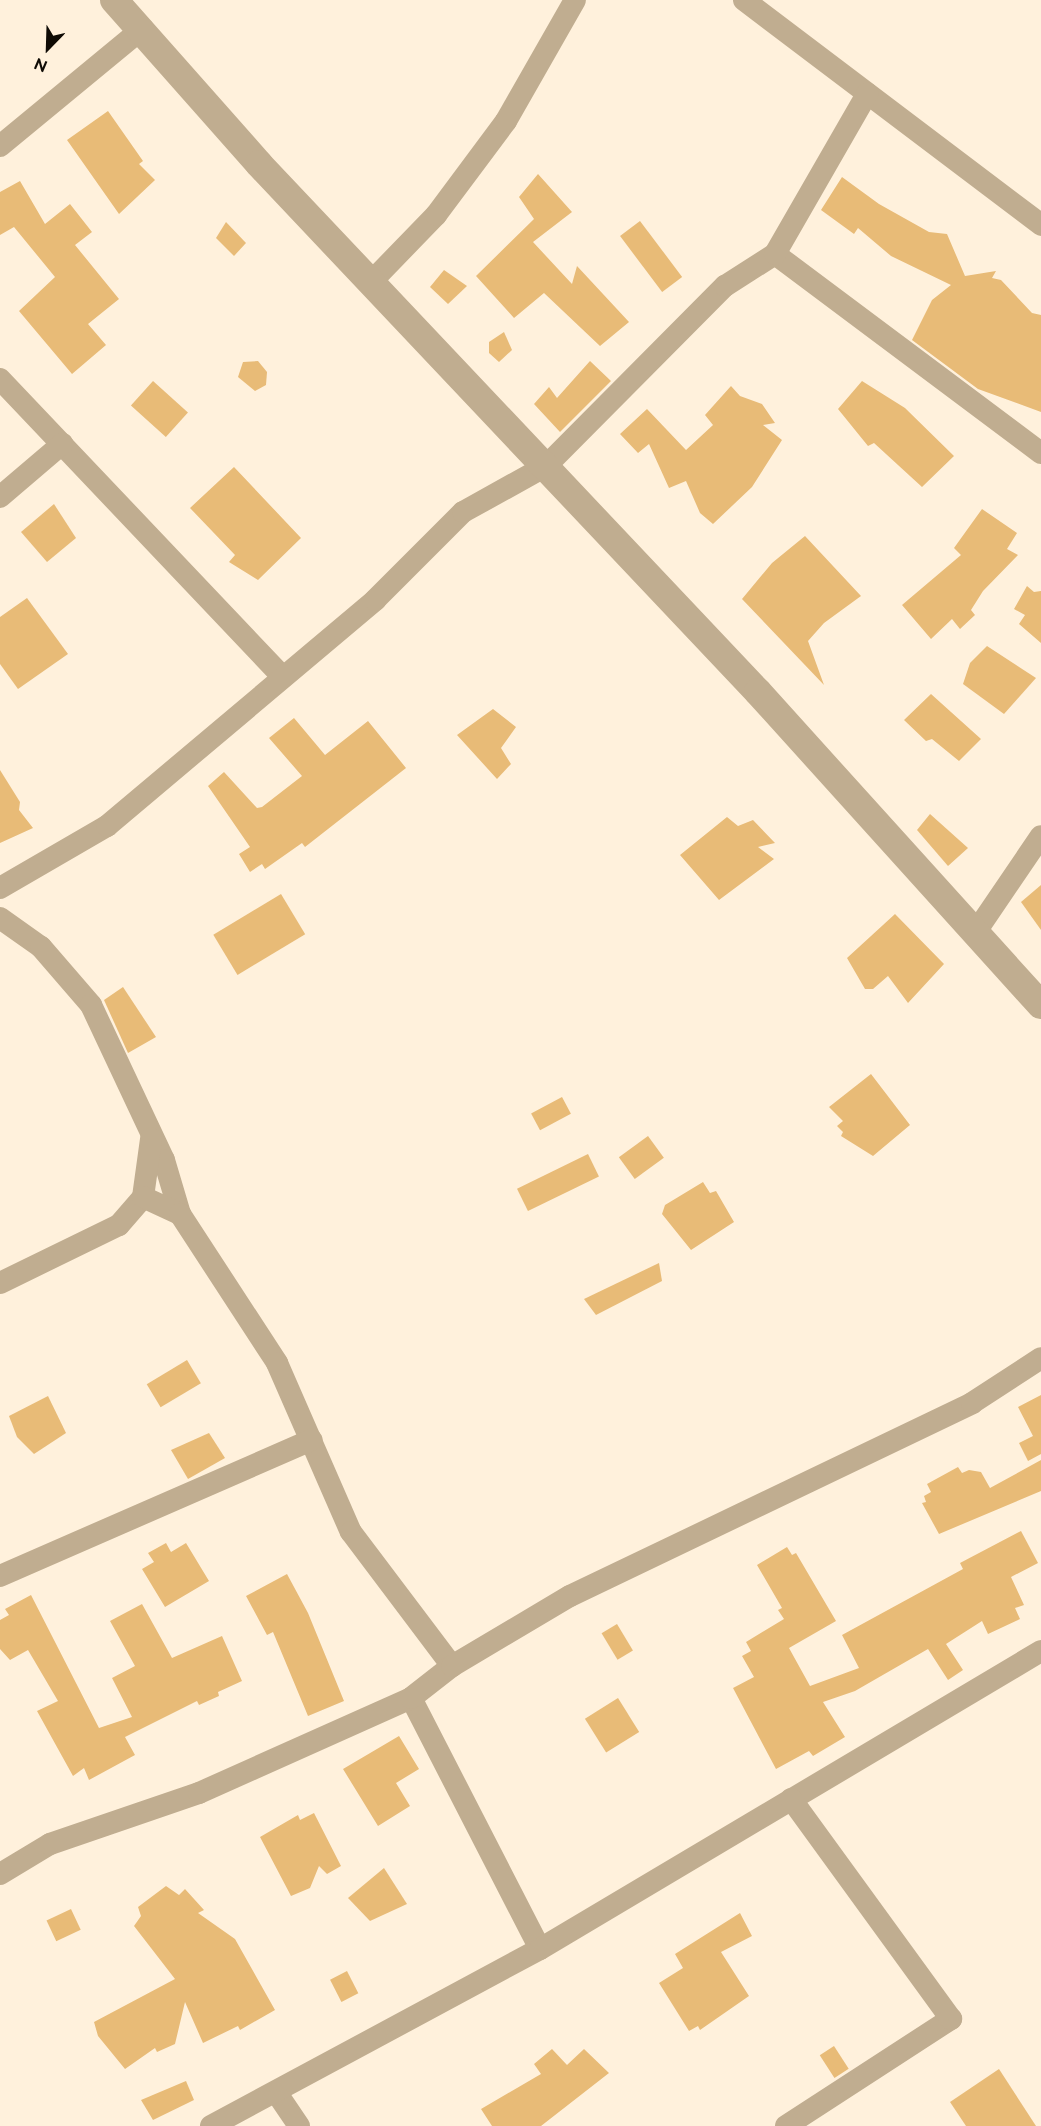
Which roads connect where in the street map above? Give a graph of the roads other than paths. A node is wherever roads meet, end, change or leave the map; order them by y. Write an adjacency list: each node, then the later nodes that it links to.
1 (114, 0): 4 (street)
2 (575, 0): 9 (street)
3 (753, 4): 5 (street)
4 (143, 28): 6 (street); 9 (street)
5 (867, 94): 7 (street); 8 (street)
6 (0, 146)
7 (1041, 225)
8 (775, 254): 12 (street); 13 (street)
9 (373, 280): 13 (street)
10 (0, 379): 11 (street)
11 (62, 444): 14 (street); 15 (street)
12 (1041, 453)
13 (546, 466): 15 (street); 19 (street)
14 (0, 497)
15 (283, 677): 17 (street)
16 (1041, 837): 19 (street)
17 (0, 888)
18 (0, 918): 21 (street)
19 (975, 933): 20 (street)
20 (1041, 1005)
21 (151, 1139): 22 (street); 23 (street)
22 (142, 1197): 23 (street); 24 (street)
23 (180, 1214): 26 (street)
24 (0, 1283)
25 (1041, 1358): 29 (street)
26 (312, 1440): 27 (street); 29 (street)
27 (0, 1576)
28 (1041, 1651): 31 (street)
29 (452, 1666): 30 (street)
30 (411, 1698): 32 (street); 33 (street)
31 (791, 1799): 33 (street); 37 (street)
32 (0, 1874)
33 (540, 1949): 34 (street)
34 (276, 2092): 35 (street); 36 (street)
35 (211, 2126)
36 (299, 2126)
37 (786, 2126)

